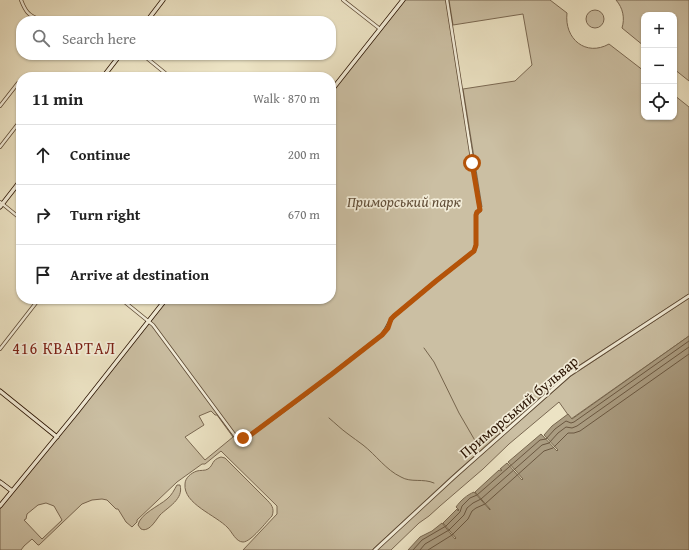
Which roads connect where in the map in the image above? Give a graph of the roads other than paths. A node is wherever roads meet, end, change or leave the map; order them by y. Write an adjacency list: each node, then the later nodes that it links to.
1 (21, 0): 6 (street)
2 (163, 0): 7 (main road)
3 (343, 0): 8 (street)
4 (403, 0): 8 (main road)
5 (447, 0): 25 (street)
6 (31, 16)
7 (150, 16)
8 (380, 29): 13 (main road)
9 (116, 60): 11 (main road)
10 (148, 60): 12 (street)
11 (107, 72)
12 (164, 72)
13 (336, 85)
14 (16, 86): 15 (street)
15 (0, 106)
16 (16, 126): 17 (street)
17 (0, 147)
18 (16, 186): 19 (main road)
19 (1, 205): 20 (street)
20 (16, 216)
21 (689, 296): 32 (street, Приморський бульвар)
22 (35, 304): 26 (street)
23 (127, 304): 25 (street)
24 (162, 304): 25 (main road)
25 (149, 321): 28 (main road)
26 (0, 349)
27 (0, 392): 28 (main road)
28 (57, 437): 30 (main road)
29 (0, 482): 30 (main road)
30 (12, 491): 31 (main road)
31 (0, 506)
32 (375, 550)

